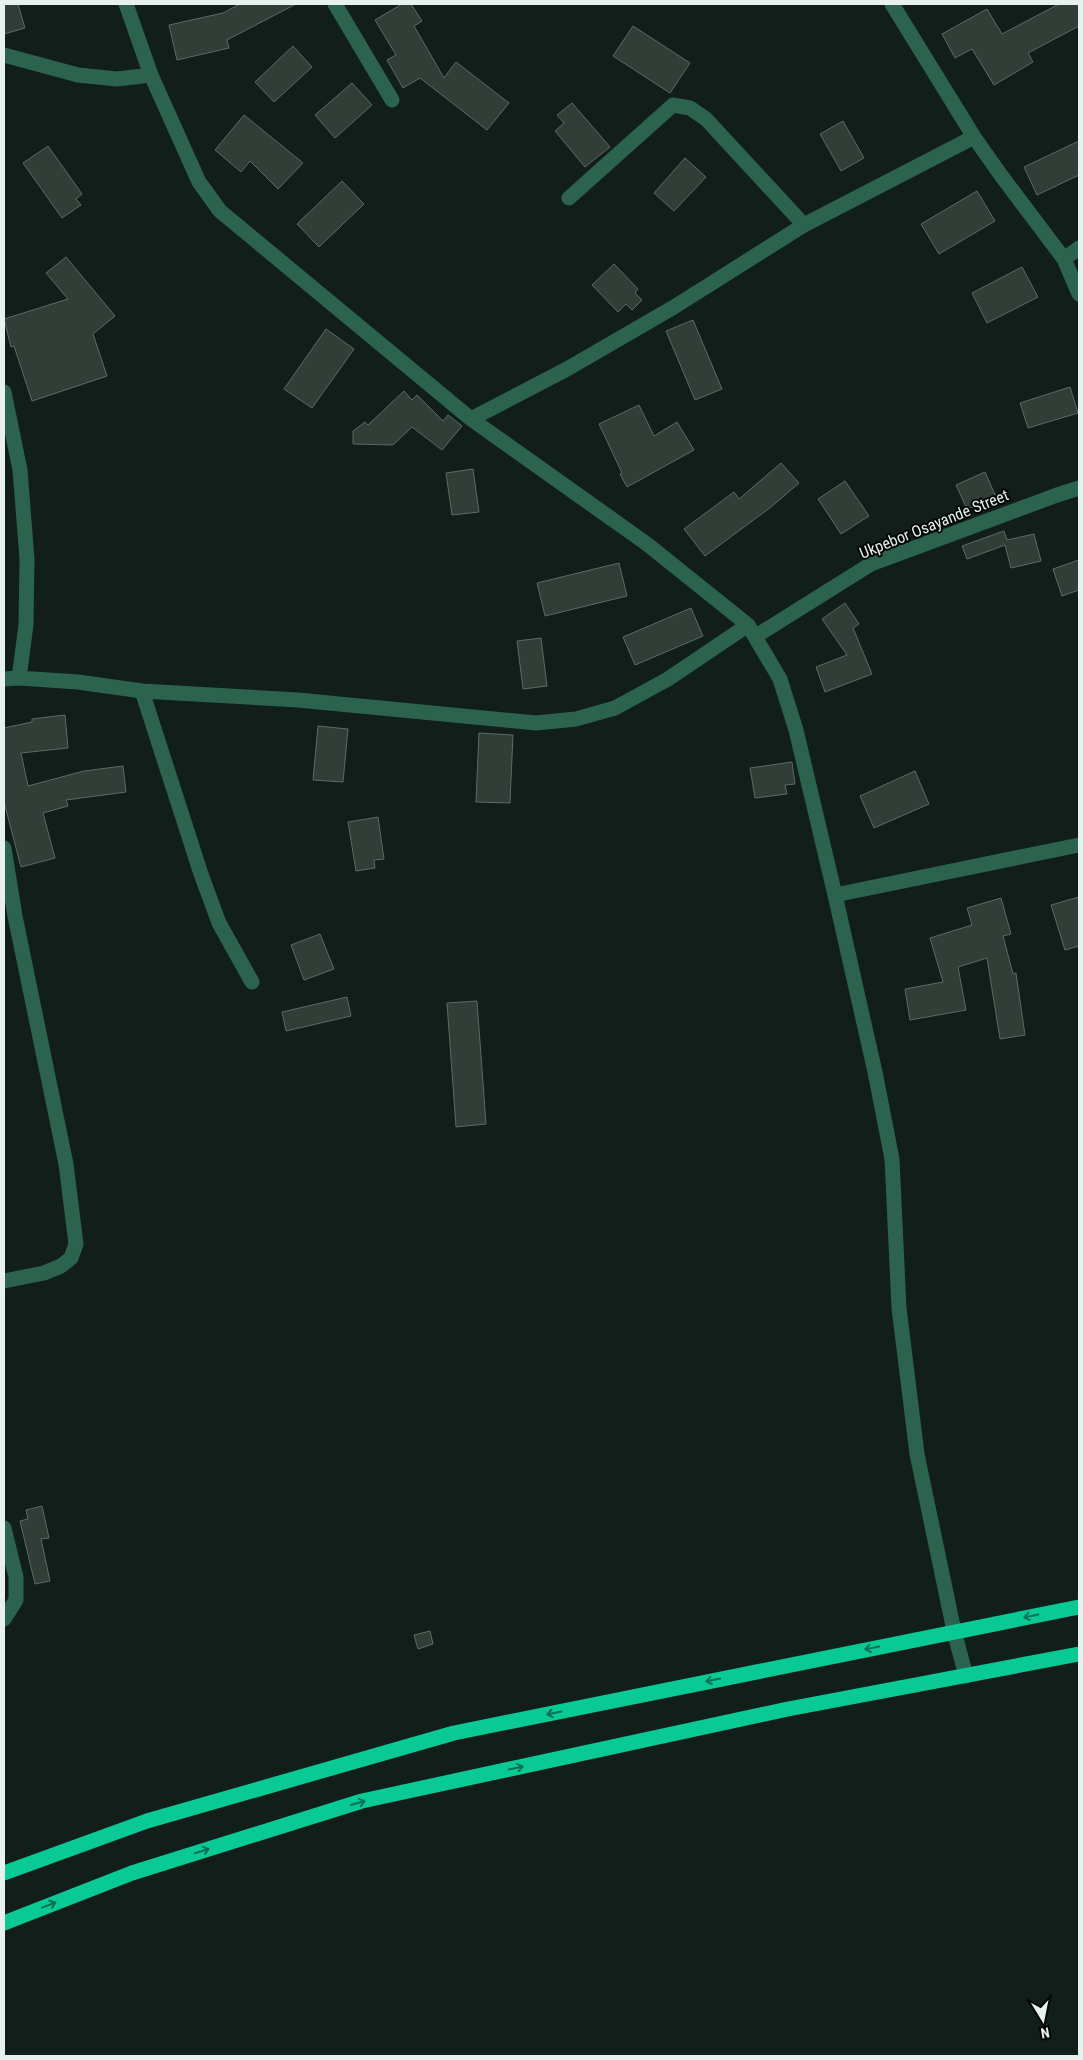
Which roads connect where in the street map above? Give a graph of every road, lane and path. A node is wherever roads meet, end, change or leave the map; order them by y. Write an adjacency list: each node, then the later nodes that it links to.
1 (126, 4): 5 (street)
2 (335, 4): 6 (street)
3 (892, 4): 7 (street)
4 (4, 55): 5 (street)
5 (150, 75): 14 (street)
6 (392, 100)
7 (974, 137): 9 (street); 11 (street)
8 (569, 198): 9 (street)
9 (804, 225): 14 (street)
10 (1079, 248): 11 (street)
11 (1064, 259): 12 (street)
12 (1079, 294)
13 (4, 392): 17 (street)
14 (471, 419): 16 (street)
15 (1079, 488): 16 (street, Ukpebor Osayande Street)
16 (752, 630): 19 (street, Ukpebor Osayande Street); 22 (street)
17 (19, 678): 18 (street, Ukpebor Osayande Street); 19 (street, Ukpebor Osayande Street)
18 (4, 679)
19 (142, 691): 23 (street)
20 (1079, 845): 22 (street)
21 (4, 848): 24 (street)
22 (835, 895): 28 (street)
23 (252, 982)
24 (4, 1281)
25 (4, 1528): 27 (street)
26 (1079, 1607): 28 (highway, one-way to 28)
27 (4, 1619)
28 (954, 1631): 30 (street); 31 (highway, one-way to 31)
29 (1079, 1654): 30 (highway)
30 (966, 1676): 32 (highway, one-way to 30)
31 (4, 1873)
32 (4, 1923)

